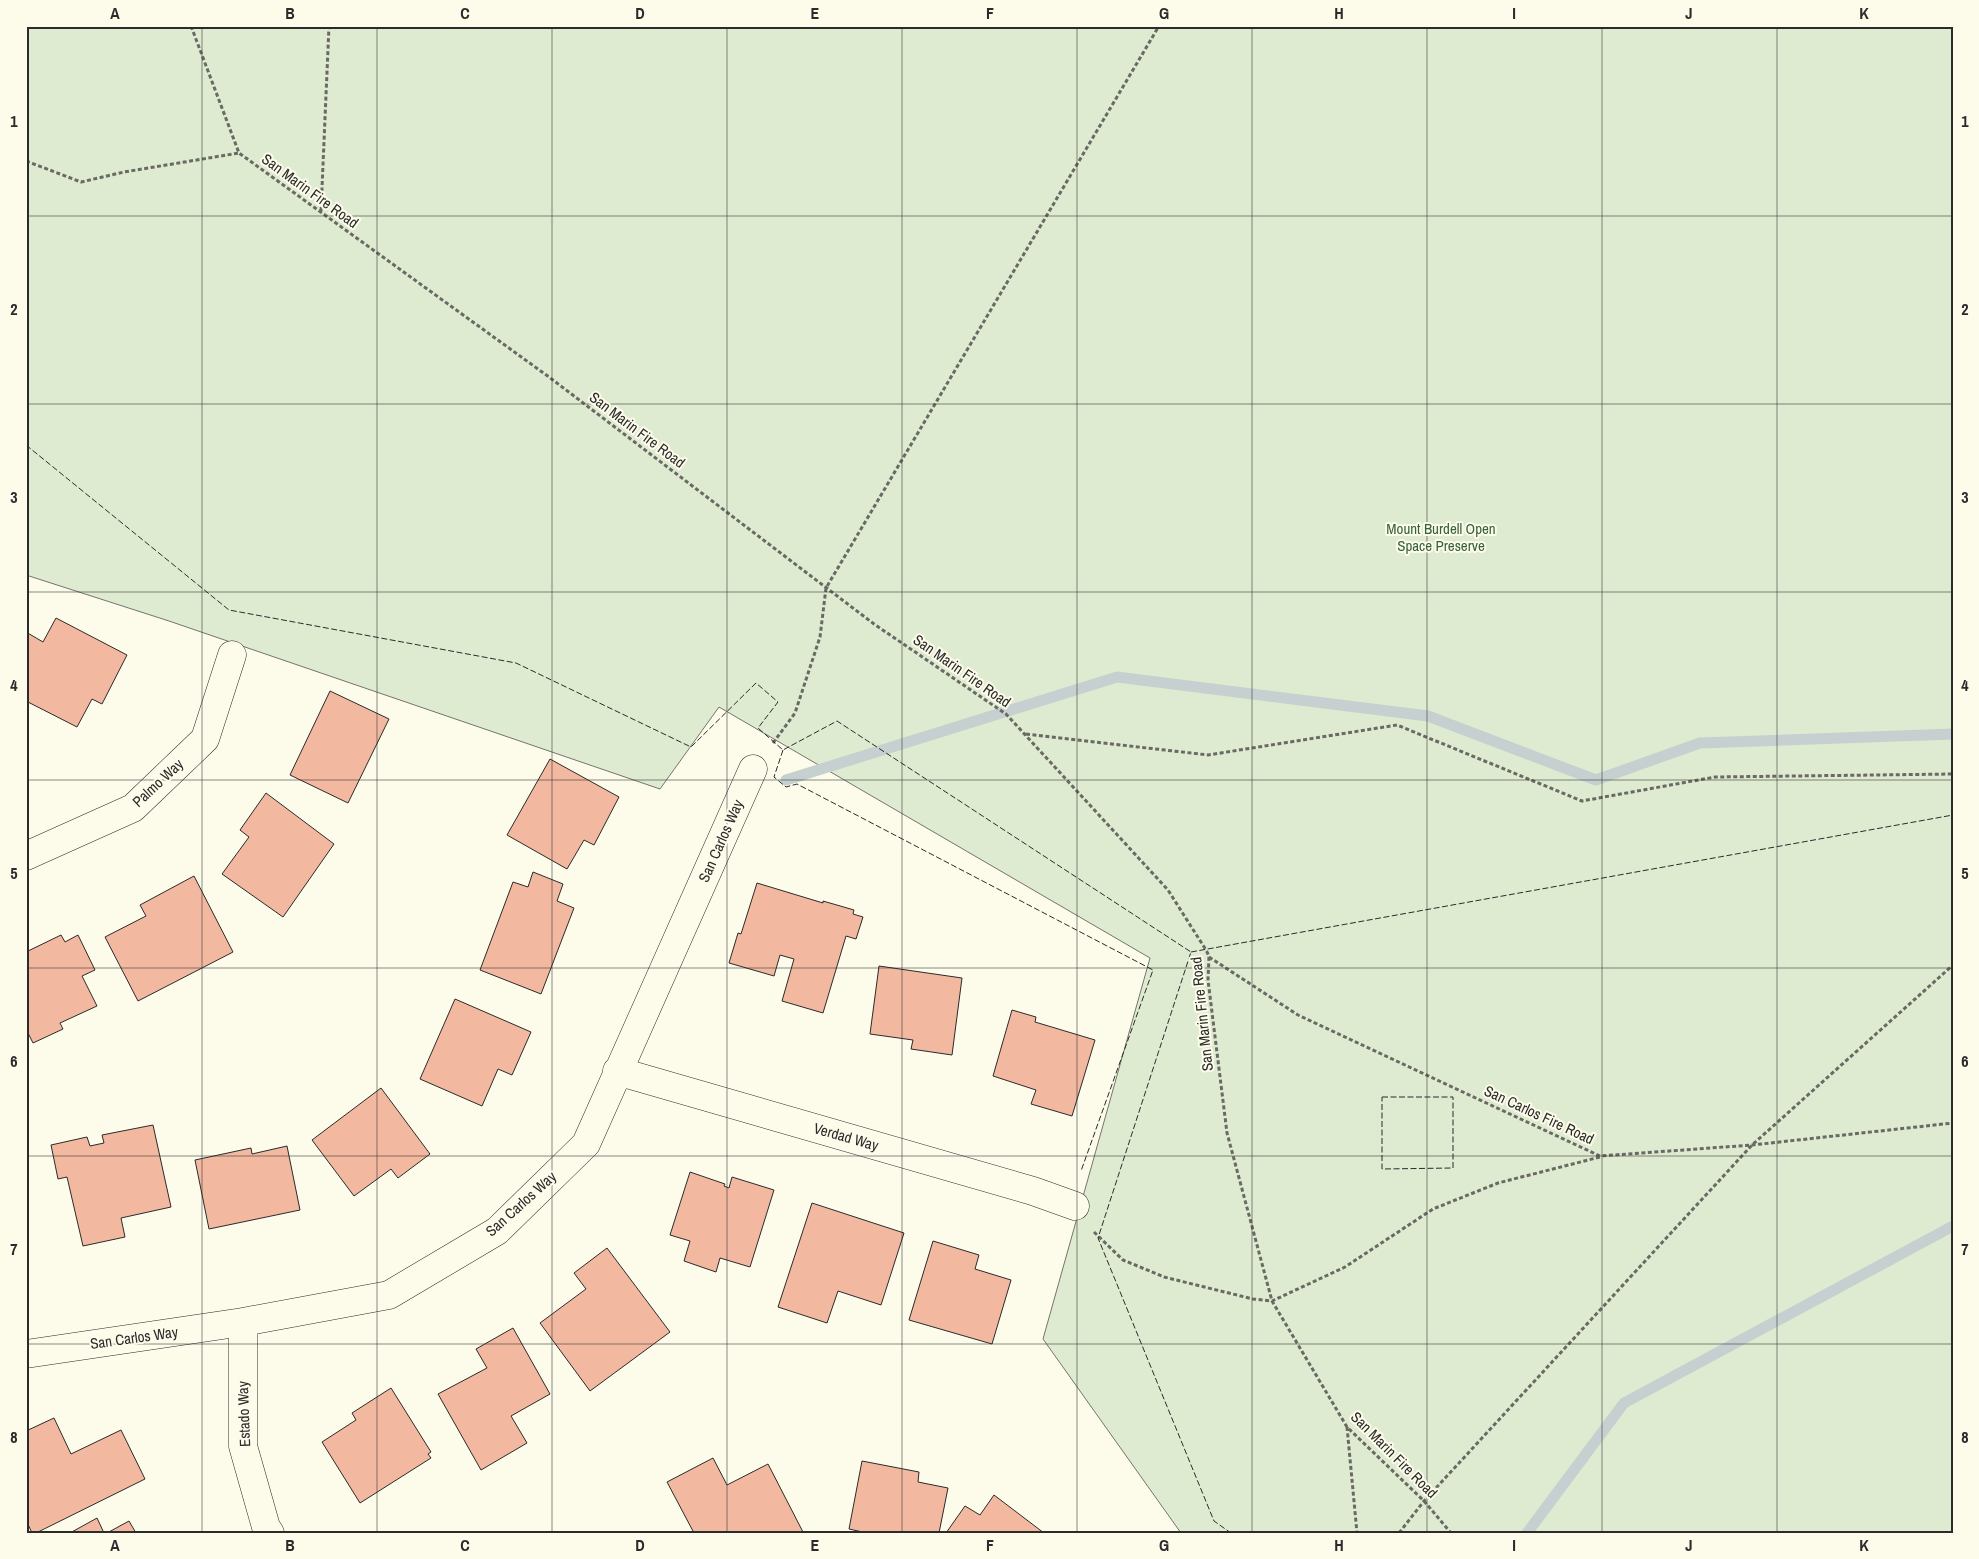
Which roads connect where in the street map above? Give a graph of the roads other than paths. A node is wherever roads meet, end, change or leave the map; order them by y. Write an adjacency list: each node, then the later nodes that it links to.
1 (232, 655): 3 (street, Palmo Way)
2 (753, 769): 4 (street, San Carlos Way)
3 (26, 856)
4 (618, 1071): 5 (street, Verdad Way); 6 (street, San Carlos Way)
5 (1074, 1206)
6 (242, 1322): 7 (street, San Carlos Way); 8 (street, Estado Way)
7 (26, 1354)
8 (270, 1533)

